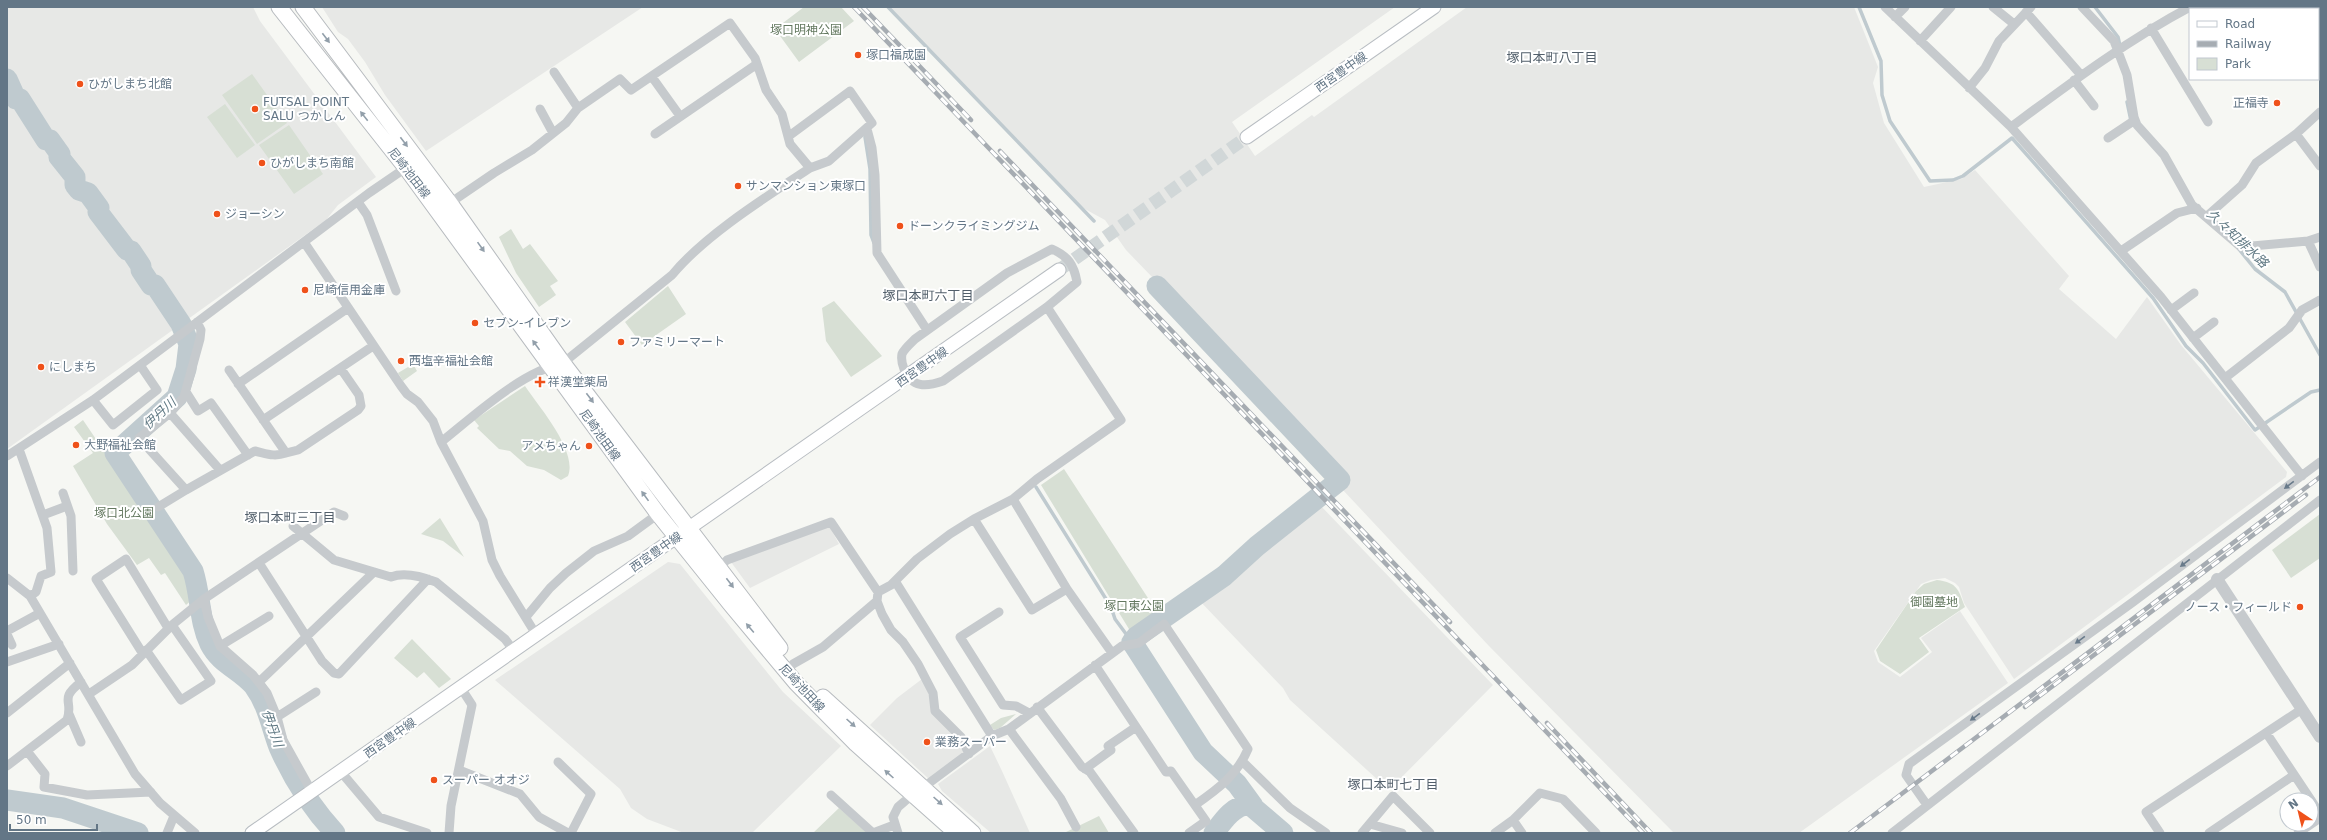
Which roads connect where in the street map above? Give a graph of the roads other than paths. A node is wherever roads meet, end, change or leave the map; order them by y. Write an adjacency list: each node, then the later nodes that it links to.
1 (279, 7): 36 (main road, 尼崎池田線, one-way to 1)
2 (303, 7): 36 (main road, 尼崎池田線, one-way to 36)
3 (1434, 7): 34 (main road, 西宮豊中線)
4 (1885, 7): 11 (street)
5 (1905, 7): 11 (street)
6 (1951, 7): 14 (street)
7 (1993, 7): 12 (street)
8 (2082, 7): 15 (street)
9 (2190, 7): 13 (street)
10 (2029, 10): 12 (street); 19 (street)
11 (1895, 18): 14 (street)
12 (2014, 24): 20 (street)
13 (2151, 28): 15 (street); 27 (street)
14 (1920, 41): 20 (street)
15 (2118, 50): 19 (street); 26 (street)
16 (757, 64): 18 (street); 25 (street); 33 (street)
17 (554, 72): 22 (street)
18 (652, 77): 22 (street); 25 (street)
19 (2078, 77): 21 (street); 28 (street)
20 (1969, 88): 28 (street)
21 (2094, 106)
22 (578, 108): 30 (street)
23 (540, 109): 30 (street)
24 (2320, 112): 32 (street)
25 (680, 116): 31 (street)
26 (2132, 122): 35 (street); 41 (street)
27 (2208, 122)
28 (2011, 127): 46 (street)
29 (864, 131): 33 (street); 38 (street); 57 (street)
30 (553, 133): 40 (street)
31 (655, 134)
32 (2296, 134): 37 (street); 42 (street)
33 (788, 136): 38 (street)
34 (1247, 137)
35 (2108, 138)
36 (412, 164): 39 (street); 40 (main road, 尼崎池田線)
37 (2320, 166)
38 (810, 168): 60 (street)
39 (358, 202): 45 (street); 49 (street)
40 (444, 207): 60 (main road, 尼崎池田線)
41 (2197, 208): 42 (street); 46 (street)
42 (2206, 216): 44 (street)
43 (2320, 237): 44 (street)
44 (2308, 241): 47 (street)
45 (304, 242): 53 (street); 56 (street)
46 (2121, 251): 54 (street)
47 (2320, 267)
48 (1059, 270): 64 (main road, 西宮豊中線)
49 (396, 291)
50 (2194, 293): 54 (street)
51 (2320, 300): 65 (street)
52 (1047, 307): 57 (street); 64 (street); 81 (street)
53 (348, 308): 59 (street); 66 (street)
54 (2171, 310): 58 (street)
55 (2214, 322): 58 (street)
56 (194, 324): 61 (street); 67 (street)
57 (927, 330): 64 (street)
58 (2193, 338): 65 (street)
59 (373, 346): 62 (street); 71 (street)
60 (557, 364): 71 (street); 85 (main road, 尼崎池田線, one-way to 60); 91 (main road, 尼崎池田線, one-way to 91)
61 (140, 365): 68 (street); 68 (street)
62 (341, 369): 70 (street); 73 (street)
63 (229, 370): 66 (street)
64 (907, 377): 91 (main road, 西宮豊中線)
65 (2225, 378): 78 (street)
66 (238, 384): 70 (street)
67 (186, 392): 69 (street); 74 (street)
68 (92, 400): 72 (street)
69 (170, 413): 77 (street); 79 (street)
70 (263, 420): 73 (street)
71 (441, 442): 107 (street)
72 (19, 449): 75 (street); 86 (street)
73 (286, 453): 74 (street)
74 (248, 454): 77 (street)
75 (7, 456)
76 (2320, 462): 78 (street)
77 (220, 470): 79 (street)
78 (2302, 476): 155 (street, one-way to 155)
79 (186, 490): 84 (street)
80 (63, 493): 83 (street)
81 (1013, 499): 88 (street); 100 (street)
82 (2320, 500): 98 (street)
83 (67, 506): 86 (street); 94 (street)
84 (158, 507)
85 (658, 514): 91 (main road, 尼崎池田線); 107 (street)
86 (43, 515): 101 (street)
87 (344, 516): 90 (street)
88 (974, 519): 99 (street); 100 (street)
89 (293, 526): 90 (street)
90 (302, 534): 92 (street); 95 (street)
91 (683, 534): 93 (main road, 尼崎池田線); 111 (main road, 西宮豊中線); 150 (main road, 尼崎池田線, one-way to 91)
92 (259, 563): 103 (street); 112 (street)
93 (718, 568): 102 (street); 121 (main road, 尼崎池田線, one-way to 121)
94 (73, 571)
95 (374, 572): 97 (street); 112 (street)
96 (7, 578): 101 (street)
97 (428, 579): 112 (street); 117 (street)
98 (2217, 579): 130 (street); 155 (street)
99 (895, 582): 102 (street); 137 (street)
100 (1067, 589): 118 (street)
101 (30, 596): 105 (street)
102 (878, 597): 121 (street); 141 (street)
103 (204, 599): 108 (street); 115 (street)
104 (999, 612): 131 (street)
105 (40, 613): 109 (street); 113 (street)
106 (269, 616): 115 (street)
107 (526, 617): 111 (street)
108 (170, 626): 116 (street); 116 (street); 116 (street)
109 (7, 631)
110 (7, 634): 114 (street)
111 (537, 636): 117 (main road, 西宮豊中線)
112 (307, 638): 124 (street)
113 (59, 644): 119 (street); 120 (street)
114 (12, 645)
115 (220, 646): 124 (street)
116 (145, 652): 127 (street)
117 (514, 652): 125 (main road, 西宮豊中線)
118 (1112, 653): 122 (street); 143 (street)
119 (7, 662)
120 (70, 663): 123 (street); 129 (street)
121 (793, 664): 150 (main road, 尼崎池田線, one-way to 150)
122 (1095, 665): 128 (street); 134 (street)
123 (82, 682): 127 (street); 132 (street)
124 (259, 682): 133 (street)
125 (461, 688): 146 (street); 147 (main road, 西宮豊中線)
126 (316, 692): 133 (street)
127 (89, 694): 149 (street)
128 (1036, 706): 131 (street); 145 (street)
129 (8, 709)
130 (2302, 709): 136 (street); 138 (street)
131 (1029, 713): 135 (street)
132 (69, 714): 139 (street); 140 (street)
133 (277, 718): 152 (street)
134 (1136, 727): 145 (street); 154 (street)
135 (1009, 729): 137 (street); 160 (street)
136 (2267, 734): 148 (street); 181 (street)
137 (992, 736): 141 (street)
138 (2320, 737)
139 (82, 742)
140 (27, 751): 144 (street); 149 (street)
141 (969, 754): 150 (street)
142 (558, 762): 168 (street)
143 (1243, 762): 154 (street); 173 (street)
144 (7, 766)
145 (1085, 769): 171 (street)
146 (459, 770): 162 (street); 167 (street)
147 (341, 772): 152 (main road, 西宮豊中線); 166 (street)
148 (2294, 775): 151 (street); 182 (street)
149 (152, 792): 156 (street)
150 (918, 792): 161 (street); 169 (main road, 尼崎池田線); 170 (main road, 尼崎池田線, one-way to 170)
151 (2306, 792)
152 (308, 795): 165 (main road, 西宮豊中線)
153 (831, 795): 161 (street)
154 (1195, 805): 172 (street)
155 (1927, 805): 180 (street)
156 (174, 816): 163 (street); 164 (street)
157 (2320, 818): 183 (street)
158 (1513, 820): 177 (street); 178 (street); 179 (street)
159 (1370, 824): 174 (street); 175 (street); 176 (street)
160 (1076, 827)
161 (896, 829)
162 (554, 830): 168 (street)
163 (167, 833)
164 (195, 833)
165 (252, 833)
166 (427, 833)
167 (449, 833)
168 (570, 833)
169 (956, 833)
170 (974, 833)
171 (1134, 833)
172 (1189, 833)
173 (1326, 833)
174 (1362, 833)
175 (1402, 833)
176 (1430, 833)
177 (1495, 833)
178 (1522, 833)
179 (1596, 833)
180 (1892, 833)
181 (2160, 833)
182 (2209, 833)
183 (2298, 833)

